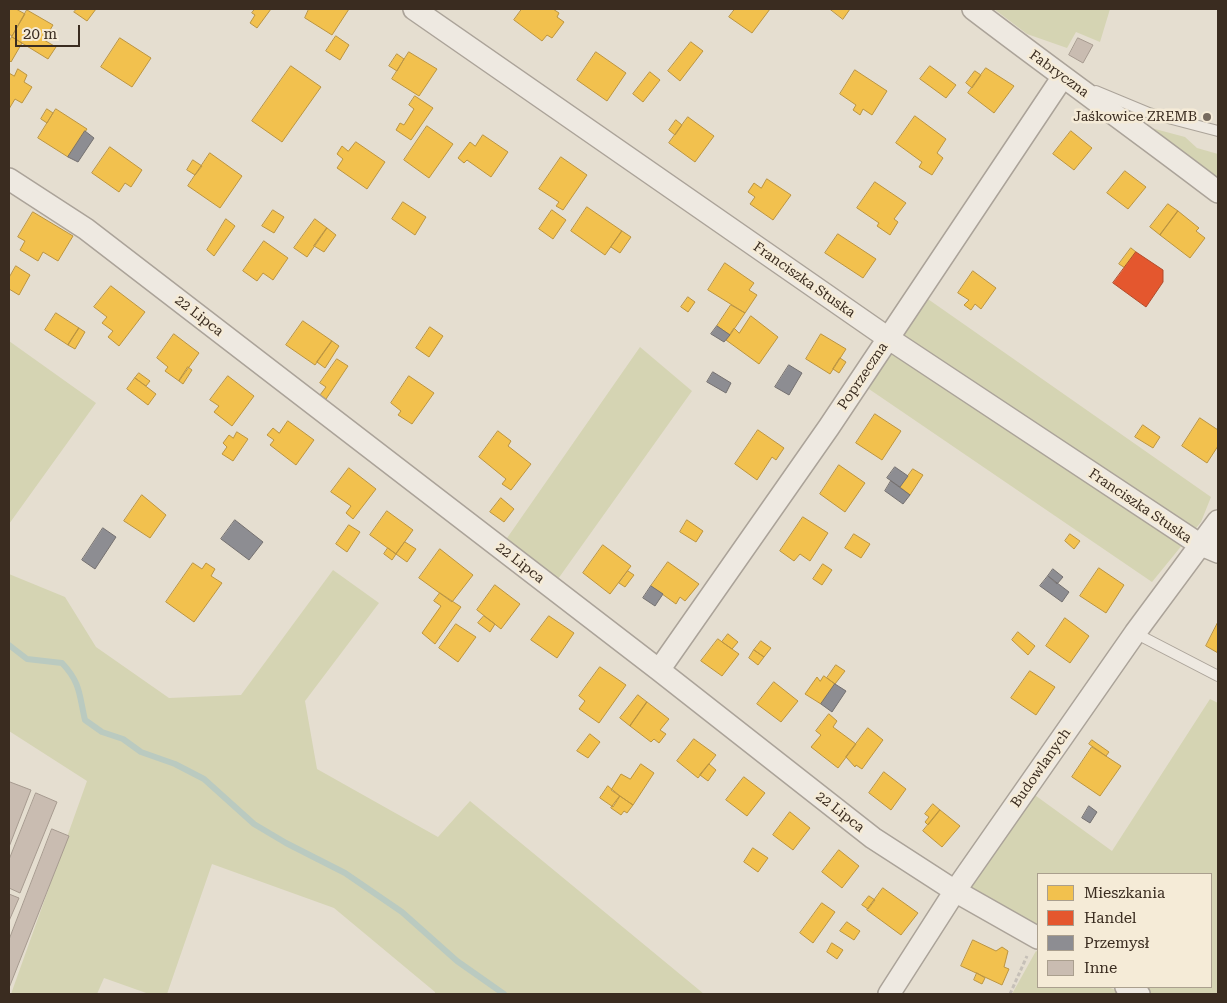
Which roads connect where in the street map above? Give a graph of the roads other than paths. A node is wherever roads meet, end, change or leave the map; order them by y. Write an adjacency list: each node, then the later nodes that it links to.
1 (414, 9): 7 (street, Franciszka Stuska)
2 (973, 9): 3 (street, Fabryczna)
3 (1062, 78): 4 (lane); 6 (street, Fabryczna); 7 (street, Poprzeczna)
4 (1218, 131)
5 (9, 179): 11 (street, 22 Lipca)
6 (1218, 192)
7 (888, 338): 9 (street, Franciszka Stuska); 11 (street, Poprzeczna)
8 (1218, 521): 9 (street)
9 (1209, 548): 10 (street, Budowlanych)
10 (1134, 633): 12 (lane); 13 (street, Budowlanych)
11 (659, 670): 13 (street, 22 Lipca)
12 (1218, 676)
13 (955, 891): 14 (street, 22 Lipca); 16 (street, Budowlanych)
14 (1037, 937)
15 (1128, 988): 17 (street)
16 (889, 994)
17 (1139, 994)

